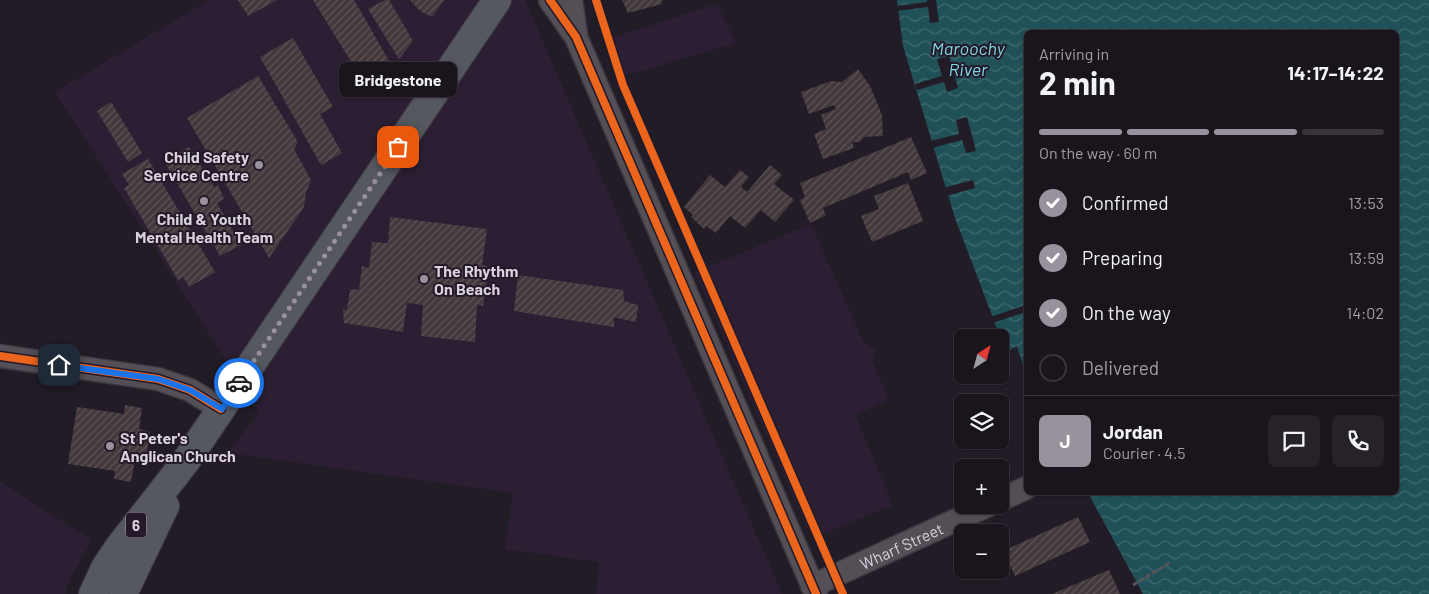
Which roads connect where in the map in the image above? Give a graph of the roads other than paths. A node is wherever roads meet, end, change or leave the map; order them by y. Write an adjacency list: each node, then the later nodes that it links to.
1 (497, 0): 6 (main road, 6)
2 (550, 0): 4 (street)
3 (571, 0): 4 (street)
4 (576, 37): 11 (street)
5 (0, 356): 6 (street)
6 (222, 409): 7 (main road, 6)
7 (186, 461): 12 (main road, 6); 13 (main road, 6)
8 (1024, 489): 9 (street)
9 (1009, 496)
10 (970, 514): 11 (street, Wharf Street)
11 (814, 590)
12 (93, 594)
13 (123, 594)

